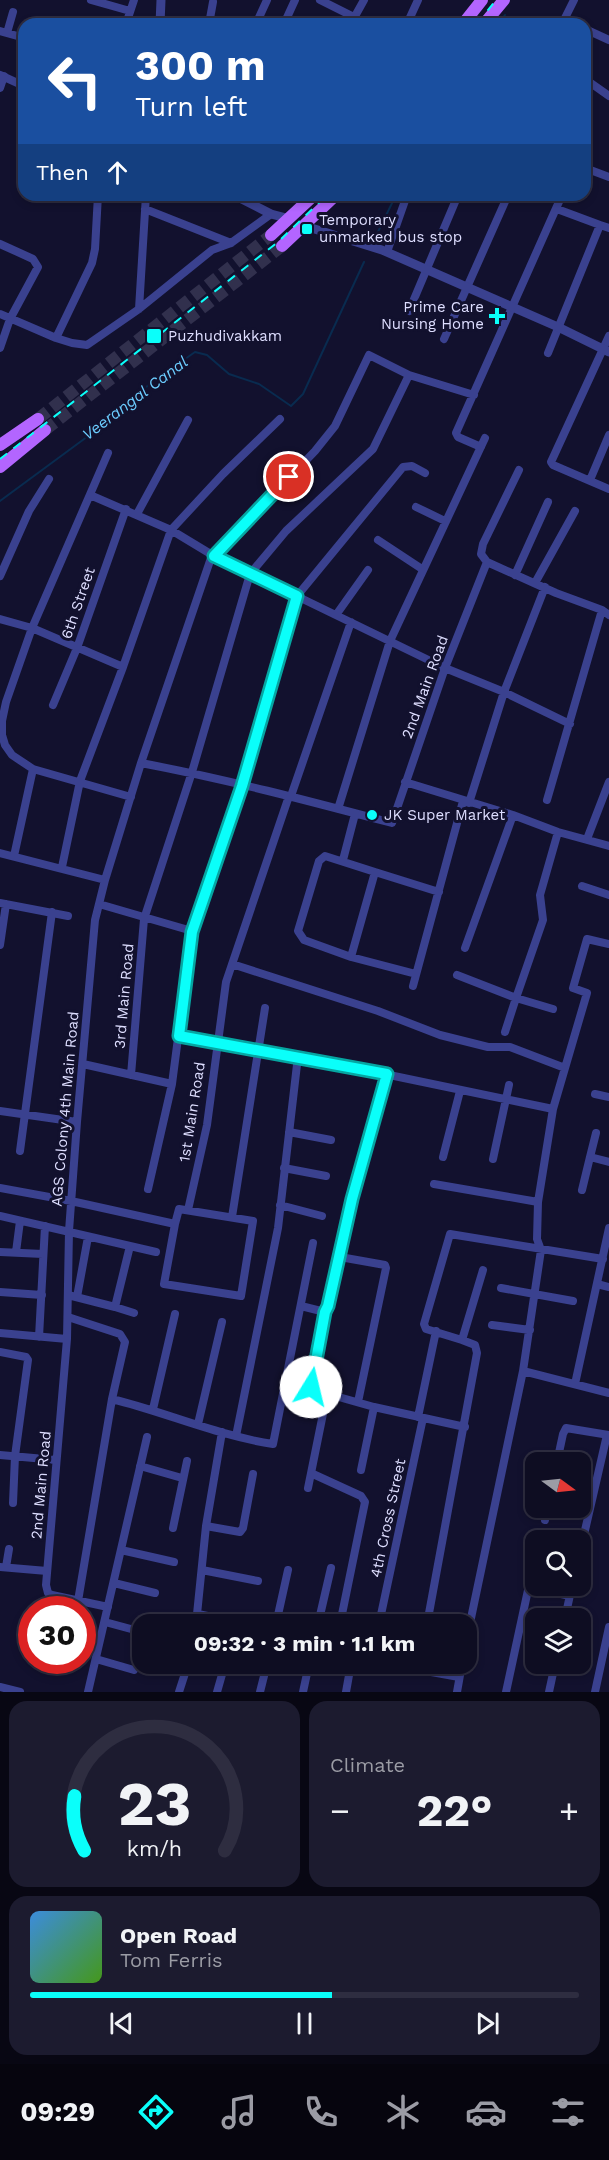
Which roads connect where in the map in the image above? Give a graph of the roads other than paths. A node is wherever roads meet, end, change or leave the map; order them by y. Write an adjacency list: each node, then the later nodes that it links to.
1 (91, 0): 13 (street)
2 (134, 0): 13 (street)
3 (161, 0): 16 (street)
4 (267, 0): 18 (street)
5 (295, 0): 19 (street)
6 (320, 0): 20 (street)
7 (364, 0): 20 (street)
8 (418, 0): 21 (street)
9 (482, 0): 22 (main road)
10 (504, 0): 23 (main road)
11 (574, 0): 24 (street)
12 (213, 2): 17 (street)
13 (130, 11): 15 (street)
14 (13, 12): 26 (street)
15 (128, 18)
16 (160, 18)
17 (210, 18)
18 (259, 18)
19 (287, 18)
20 (354, 18)
21 (410, 18)
22 (468, 18)
23 (489, 18)
24 (566, 18)
25 (591, 31): 28 (street)
26 (3, 32): 27 (street)
27 (18, 36)
28 (609, 40)
29 (2, 76): 30 (street); 32 (street)
30 (18, 81)
31 (591, 84): 33 (street)
32 (0, 88)
33 (609, 96)
34 (591, 170): 35 (street)
35 (609, 177)
36 (98, 201): 66 (street)
37 (146, 201): 45 (street)
38 (246, 201): 47 (street)
39 (308, 201): 48 (main road)
40 (330, 201): 49 (main road)
41 (405, 201): 56 (street)
42 (455, 201): 57 (street)
43 (505, 201): 58 (street)
44 (560, 201): 46 (street)
45 (145, 209): 53 (street); 60 (street)
46 (557, 209): 50 (street); 59 (street)
47 (271, 214): 48 (street); 53 (street)
48 (290, 219): 52 (main road)
49 (305, 225): 55 (main road); 56 (street)
50 (600, 225): 51 (street); 64 (street)
51 (609, 228)
52 (271, 235)
53 (231, 243): 60 (street)
54 (0, 244): 63 (street)
55 (282, 246)
56 (384, 251): 57 (street)
57 (426, 269): 58 (street); 61 (street)
58 (468, 289): 59 (street); 67 (street)
59 (514, 307): 64 (street); 72 (street)
60 (139, 309): 66 (street)
61 (409, 311)
62 (0, 314): 63 (street)
63 (10, 318): 66 (street); 68 (street)
64 (558, 327): 69 (street); 70 (street)
65 (609, 336): 69 (street)
66 (56, 338)
67 (444, 339)
68 (0, 348)
69 (606, 351): 85 (street)
70 (548, 353)
71 (409, 375): 72 (street); 96 (street); 100 (street)
72 (474, 395): 78 (street)
73 (280, 419): 94 (street)
74 (188, 420): 92 (street)
75 (609, 435): 85 (street)
76 (485, 438): 78 (street)
77 (2, 443): 80 (main road); 80 (main road)
78 (481, 447): 93 (street)
79 (108, 453): 87 (street)
80 (15, 454): 81 (main road)
81 (0, 467)
82 (519, 470): 97 (street)
83 (424, 473): 105 (street)
84 (49, 479): 102 (street)
85 (590, 480): 86 (street)
86 (609, 489)
87 (90, 495): 90 (street); 110 (street)
88 (548, 502): 101 (street)
89 (416, 507): 93 (street)
90 (126, 509): 92 (street); 112 (street, 6th Street)
91 (575, 511): 103 (street)
92 (137, 514): 94 (street)
93 (445, 521): 98 (street)
94 (171, 530): 96 (street); 113 (street)
95 (378, 540): 98 (street)
96 (213, 555): 100 (street); 118 (street, AGS Colony 4th Main Road)
97 (487, 562): 101 (street); 114 (street, 2nd Main Road)
98 (422, 569): 111 (street)
99 (368, 570): 107 (street)
100 (250, 574): 105 (street); 120 (street, 3rd Main Road)
101 (515, 575): 103 (street)
102 (0, 576)
103 (535, 583): 104 (street)
104 (545, 587): 106 (street); 115 (street)
105 (297, 596): 107 (street); 124 (street)
106 (605, 613): 117 (street)
107 (336, 615): 109 (street)
108 (0, 619): 110 (street)
109 (351, 622): 111 (street); 127 (street, 1st Main Road)
110 (32, 628): 112 (street); 119 (street)
111 (390, 641): 114 (street); 130 (street)
112 (77, 648): 113 (street); 116 (street, 6th Street)
113 (123, 667): 121 (street)
114 (445, 668): 115 (street); 122 (street, 2nd Main Road)
115 (504, 692): 117 (street); 129 (street)
116 (53, 705)
117 (570, 724): 128 (street)
118 (141, 763): 120 (street); 126 (street, AGS Colony 4th Main Road)
119 (33, 769): 121 (street); 137 (street)
120 (192, 772): 124 (street); 149 (street, 3rd Main Road)
121 (80, 781): 126 (street); 139 (street)
122 (405, 782): 129 (street); 131 (street, 2nd Main Road)
123 (609, 782): 125 (street)
124 (242, 786): 127 (street); 150 (street)
125 (607, 794): 134 (street)
126 (131, 796): 141 (street, AGS Colony 4th Main Road)
127 (290, 796): 130 (street); 155 (street, 1st Main Road)
128 (548, 800)
129 (466, 802): 132 (street); 143 (street)
130 (338, 809): 131 (street)
131 (356, 814): 138 (street)
132 (513, 815): 133 (street); 153 (street)
133 (558, 832): 134 (street); 159 (street)
134 (587, 839): 135 (street)
135 (609, 846)
136 (0, 853): 137 (street)
137 (14, 856): 139 (street)
138 (343, 860): 140 (street); 154 (street)
139 (62, 867): 141 (street)
140 (375, 872): 143 (street); 154 (street)
141 (105, 880): 146 (street, AGS Colony 4th Main Road)
142 (582, 886): 144 (street)
143 (439, 892): 156 (street)
144 (609, 895)
145 (3, 904): 147 (street); 152 (street)
146 (99, 904): 149 (street); 167 (street, AGS Colony 4th Main Road)
147 (52, 912): 148 (street); 179 (street)
148 (68, 916)
149 (144, 919): 150 (street); 170 (street, 3rd Main Road)
150 (192, 932): 163 (street)
151 (609, 944): 168 (street)
152 (0, 945)
153 (465, 948)
154 (351, 957): 156 (street)
155 (232, 964): 164 (street, 1st Main Road); 168 (street)
156 (416, 974): 158 (street)
157 (457, 975): 159 (street)
158 (413, 986)
159 (516, 998): 161 (street); 162 (street)
160 (265, 1008): 165 (street)
161 (553, 1009)
162 (505, 1032)
163 (179, 1036): 164 (street); 171 (street)
164 (217, 1043): 165 (street); 198 (street, 1st Main Road)
165 (259, 1049): 166 (street); 199 (street)
166 (298, 1056): 169 (street); 181 (street)
167 (83, 1064): 170 (street); 180 (street, AGS Colony 4th Main Road)
168 (565, 1068): 177 (street)
169 (387, 1074): 173 (street); 215 (street)
170 (131, 1075): 171 (street)
171 (172, 1084): 193 (street)
172 (509, 1085): 176 (street)
173 (460, 1091): 176 (street); 185 (street)
174 (595, 1094): 175 (street)
175 (609, 1097)
176 (506, 1099): 177 (street); 187 (street)
177 (553, 1109): 196 (street)
178 (0, 1111): 179 (street)
179 (25, 1114): 180 (street); 184 (street)
180 (77, 1122): 195 (street, AGS Colony 4th Main Road)
181 (289, 1132): 183 (street); 189 (street)
182 (596, 1133): 186 (street)
183 (331, 1140)
184 (20, 1151)
185 (443, 1156)
186 (590, 1157): 188 (street); 194 (street)
187 (493, 1159)
188 (609, 1162)
189 (285, 1168): 190 (street); 197 (street)
190 (326, 1176)
191 (435, 1184): 196 (street)
192 (0, 1188): 195 (street)
193 (148, 1189)
194 (582, 1190)
195 (71, 1201): 203 (street); 206 (street, AGS Colony 4th Main Road)
196 (538, 1202): 210 (street)
197 (280, 1205): 201 (street); 255 (street)
198 (188, 1210): 199 (street); 203 (street)
199 (232, 1214): 203 (street)
200 (0, 1216): 202 (street)
201 (322, 1216)
202 (20, 1221): 204 (street); 212 (street)
203 (175, 1224)
204 (45, 1226): 206 (street); 214 (street)
205 (609, 1228): 216 (street)
206 (69, 1231): 207 (street); 224 (street, AGS Colony 4th Main Road)
207 (88, 1237): 209 (street); 225 (street)
208 (313, 1243): 227 (street)
209 (130, 1246): 213 (street); 228 (street)
210 (541, 1250): 216 (street); 223 (street); 236 (street)
211 (0, 1252): 212 (street)
212 (16, 1252): 214 (street)
213 (156, 1252)
214 (43, 1254): 222 (street)
215 (340, 1257): 229 (street); 247 (street)
216 (603, 1259): 218 (street)
217 (483, 1270): 240 (street)
218 (597, 1284): 219 (street); 243 (street)
219 (609, 1287)
220 (501, 1288): 223 (street)
221 (0, 1292): 222 (street)
222 (42, 1294): 238 (street)
223 (536, 1294): 226 (street); 235 (street)
224 (68, 1295): 225 (street); 232 (street, AGS Colony 4th Main Road)
225 (77, 1297): 228 (street)
226 (573, 1302)
227 (301, 1306): 229 (street); 255 (street)
228 (115, 1307): 230 (street)
229 (325, 1312): 245 (street)
230 (134, 1313)
231 (175, 1314): 249 (street)
232 (68, 1317): 239 (street, 2nd Main Road); 246 (street)
233 (222, 1322): 251 (street)
234 (492, 1325): 235 (street)
235 (530, 1330): 242 (street)
236 (436, 1331): 240 (street); 250 (street, 4th Cross Street)
237 (0, 1333): 238 (street)
238 (39, 1337): 239 (street)
239 (67, 1338): 260 (street, 2nd Main Road)
240 (462, 1340): 252 (street)
241 (0, 1352): 259 (street)
242 (524, 1371): 243 (street); 296 (street)
243 (575, 1384): 244 (street)
244 (609, 1393)
245 (327, 1394): 247 (street); 265 (street)
246 (112, 1399): 249 (street); 284 (street)
247 (358, 1402): 248 (street)
248 (374, 1407): 250 (street); 263 (street)
249 (153, 1409): 251 (street)
250 (420, 1417): 252 (street); 294 (street, 4th Cross Street)
251 (198, 1424): 253 (street)
252 (465, 1427): 295 (street)
253 (222, 1432): 255 (street); 269 (street)
254 (608, 1435): 257 (street); 271 (street)
255 (236, 1436)
256 (147, 1437): 262 (street)
257 (559, 1452)
258 (0, 1455): 259 (street)
259 (15, 1456): 260 (street); 268 (street)
260 (56, 1460): 279 (street, 2nd Main Road)
261 (187, 1461): 266 (street)
262 (140, 1466): 266 (street); 273 (street)
263 (361, 1470)
264 (253, 1474): 269 (street)
265 (313, 1474): 267 (street); 293 (street)
266 (182, 1478): 270 (street)
267 (308, 1488)
268 (13, 1503)
269 (206, 1526): 277 (street)
270 (173, 1528)
271 (585, 1530)
272 (9, 1549): 275 (street)
273 (121, 1550): 274 (street); 281 (street)
274 (174, 1562)
275 (3, 1567): 279 (street)
276 (331, 1568): 292 (street)
277 (202, 1570): 280 (street); 290 (street)
278 (288, 1570): 291 (street)
279 (47, 1571): 283 (street, 2nd Main Road)
280 (258, 1581)
281 (114, 1583): 282 (street); 288 (street)
282 (155, 1593)
283 (59, 1596)
284 (79, 1596)
285 (527, 1596): 321 (street)
286 (570, 1596): 289 (street)
287 (96, 1605): 288 (street, 2nd Main Road)
288 (108, 1607): 297 (street)
289 (567, 1608)
290 (198, 1614)
291 (278, 1614)
292 (320, 1614)
293 (342, 1614)
294 (381, 1614)
295 (429, 1614)
296 (472, 1614)
297 (105, 1622): 299 (street); 300 (street)
298 (609, 1628): 323 (street)
299 (132, 1629)
300 (96, 1659): 301 (street)
301 (132, 1669)
302 (93, 1674): 314 (street)
303 (185, 1674): 315 (street)
304 (222, 1674): 316 (street)
305 (264, 1674): 317 (street)
306 (307, 1674): 318 (street)
307 (349, 1674): 319 (street)
308 (447, 1674): 311 (street)
309 (460, 1674): 311 (street)
310 (553, 1674): 322 (street)
311 (459, 1677): 320 (street)
312 (0, 1687): 313 (street)
313 (20, 1692)
314 (90, 1692)
315 (179, 1692)
316 (217, 1692)
317 (260, 1692)
318 (303, 1692)
319 (346, 1692)
320 (457, 1692)
321 (506, 1692)
322 (549, 1692)
323 (595, 1692)

